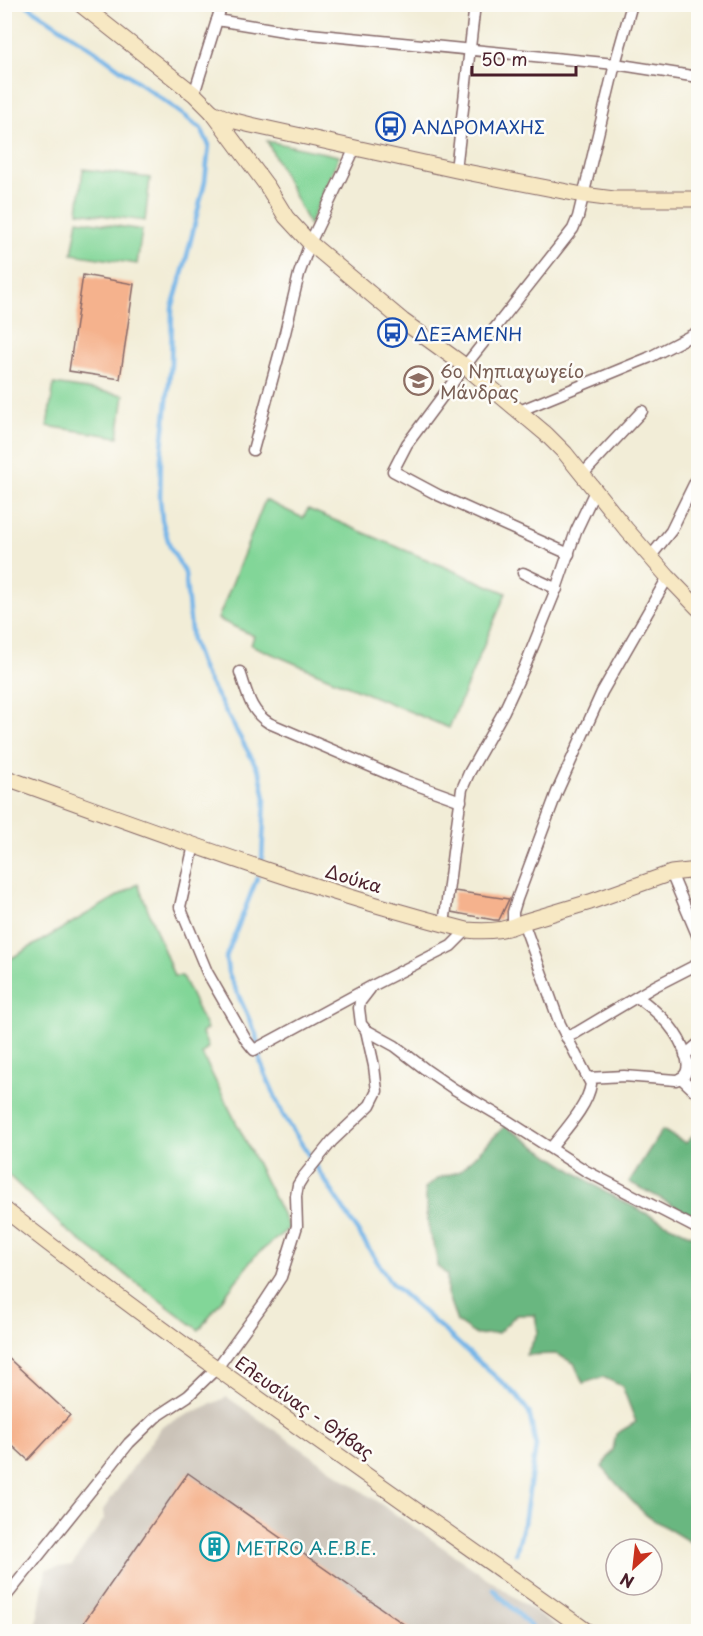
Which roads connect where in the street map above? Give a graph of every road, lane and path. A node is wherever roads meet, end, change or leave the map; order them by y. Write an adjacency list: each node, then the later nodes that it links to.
1 (80, 4): 7 (main road)
2 (88, 4): 7 (main road)
3 (222, 4): 6 (street)
4 (475, 4): 8 (street)
5 (632, 4): 9 (street)
6 (217, 20): 8 (street); 11 (street)
7 (106, 24): 11 (main road)
8 (471, 50): 9 (street); 14 (street)
9 (615, 63): 10 (street); 15 (street)
10 (699, 77)
11 (194, 94): 12 (main road)
12 (212, 112): 13 (main road); 17 (main road)
13 (355, 148): 14 (main road); 17 (street)
14 (456, 170): 15 (main road)
15 (583, 195): 16 (main road); 19 (street)
16 (699, 199)
17 (310, 243): 19 (main road); 22 (street)
18 (699, 332): 20 (street)
19 (465, 366): 20 (main road); 26 (street)
20 (519, 411): 23 (main road)
21 (642, 411): 23 (street)
22 (253, 450)
23 (582, 475): 25 (main road)
24 (699, 477): 27 (street)
25 (595, 491): 26 (street); 27 (main road)
26 (569, 554): 30 (street)
27 (651, 556): 29 (main road)
28 (523, 573): 30 (street)
29 (668, 578): 31 (main road); 39 (street)
30 (557, 589): 34 (street)
31 (699, 608)
32 (240, 672): 34 (street)
33 (4, 777): 35 (main road, Δούκα)
34 (460, 801): 38 (street)
35 (194, 845): 38 (main road, Δούκα); 43 (street)
36 (699, 870): 37 (main road, Δούκα)
37 (671, 873): 39 (main road, Δούκα); 41 (street)
38 (444, 925): 40 (main road, Δούκα)
39 (518, 925): 40 (main road, Δούκα); 46 (street)
40 (467, 930): 43 (street)
41 (699, 937)
42 (699, 964): 44 (street)
43 (372, 986): 45 (street)
44 (637, 997): 46 (street); 48 (street)
45 (366, 1030): 52 (street); 55 (street)
46 (566, 1037): 49 (street)
47 (699, 1044): 48 (street)
48 (685, 1054): 50 (street)
49 (588, 1078): 50 (street); 52 (street)
50 (681, 1078): 51 (street)
51 (699, 1094)
52 (551, 1148): 54 (street)
53 (4, 1209): 55 (main road, Ελευσίνας - Θήβας)
54 (699, 1229)
55 (217, 1368): 56 (street); 57 (main road, Ελευσίνας - Θήβας)
56 (4, 1599)
57 (588, 1632)

